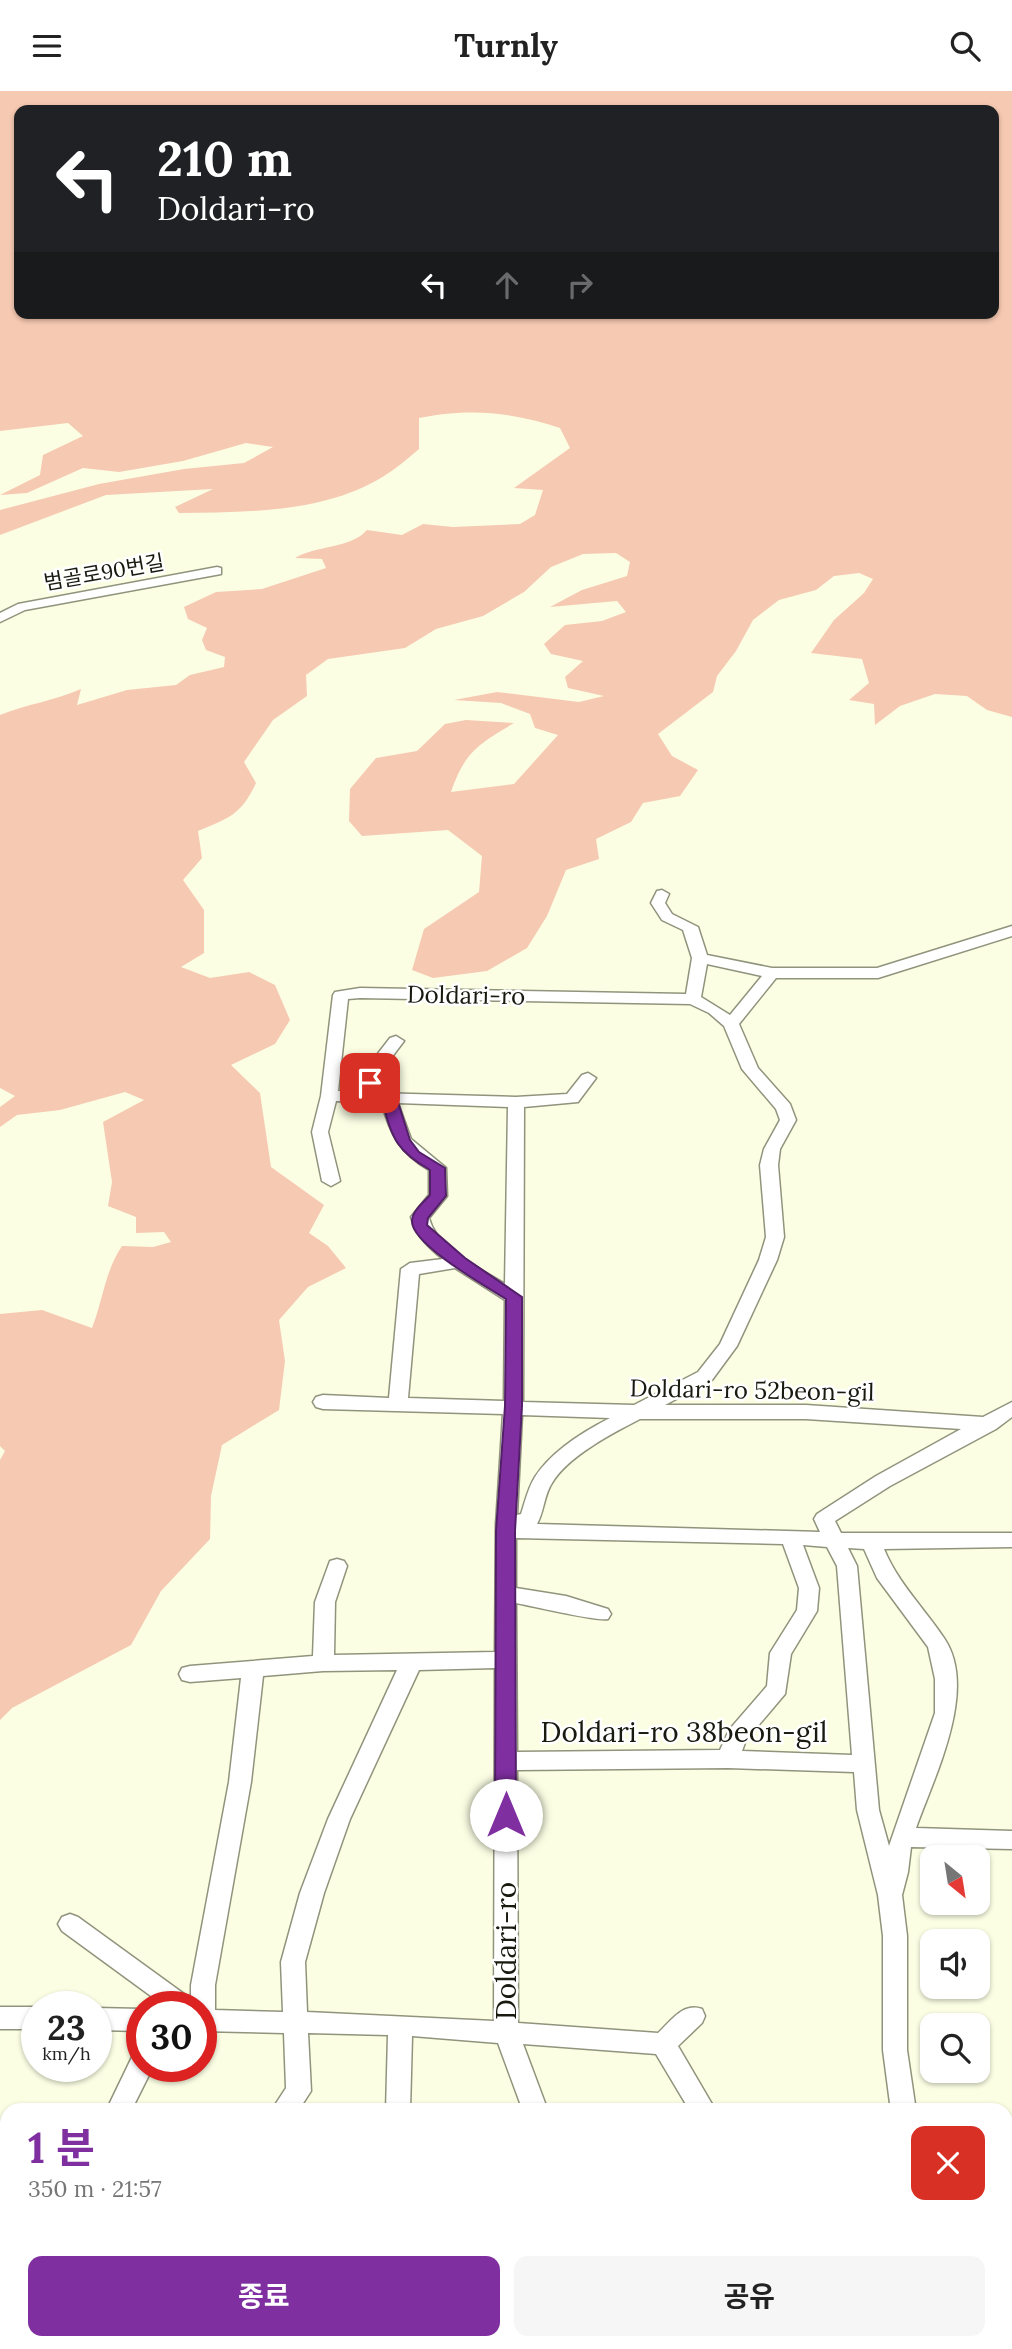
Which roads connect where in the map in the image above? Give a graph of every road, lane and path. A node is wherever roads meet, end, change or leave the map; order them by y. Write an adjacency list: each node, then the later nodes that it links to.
1 (217, 571): 2 (street, 범골로90번길)
2 (0, 618)
3 (662, 894): 5 (street)
4 (1012, 931): 6 (street)
5 (700, 958): 6 (street); 7 (street)
6 (772, 973): 8 (street)
7 (693, 999): 8 (street); 11 (street, Doldari-ro)
8 (731, 1024): 22 (street)
9 (396, 1041): 12 (street, Doldari-ro)
10 (588, 1078): 14 (street)
11 (329, 1096): 12 (street); 15 (street, Doldari-ro)
12 (366, 1098): 13 (street)
13 (389, 1099): 14 (street); 16 (street)
14 (516, 1102): 17 (street, Doldari-ro)
15 (331, 1181)
16 (459, 1262): 17 (street); 19 (street)
17 (514, 1297): 20 (street, Doldari-ro)
18 (323, 1402): 19 (street)
19 (398, 1403): 20 (street)
20 (513, 1406): 22 (street, Doldari-ro 52beon-gil); 24 (street, Doldari-ro)
21 (1012, 1409): 23 (street)
22 (636, 1412): 23 (street, Doldari-ro 52beon-gil); 24 (street)
23 (989, 1425): 26 (street)
24 (506, 1528): 25 (street); 30 (street, Doldari-ro)
25 (790, 1537): 26 (street); 37 (street)
26 (834, 1539): 28 (street); 39 (street)
27 (1012, 1540): 28 (street)
28 (871, 1542): 40 (street)
29 (337, 1566): 34 (street)
30 (507, 1594): 31 (street); 32 (street, Doldari-ro)
31 (601, 1614)
32 (506, 1660): 33 (street); 38 (street, Doldari-ro)
33 (412, 1661): 34 (street); 50 (street)
34 (323, 1663): 35 (street)
35 (253, 1668): 36 (street); 45 (street)
36 (190, 1674)
37 (728, 1759): 38 (street, Doldari-ro 38beon-gil); 39 (street, Doldari-ro 38beon-gil)
38 (506, 1761): 52 (street, Doldari-ro)
39 (862, 1764): 42 (street)
40 (901, 1837): 41 (street); 42 (street)
41 (1012, 1840)
42 (890, 1895): 60 (street)
43 (70, 1924): 44 (street)
44 (161, 1991)
45 (202, 1991)
46 (693, 2017): 53 (street)
47 (0, 2018): 48 (street)
48 (21, 2018)
49 (217, 2019): 50 (street)
50 (294, 2021): 51 (street); 56 (street)
51 (400, 2025): 52 (street); 57 (street)
52 (506, 2033): 53 (street); 58 (street, Doldari-ro)
53 (663, 2044): 59 (street)
54 (132, 2082): 55 (street)
55 (122, 2103)
56 (289, 2103)
57 (398, 2103)
58 (533, 2103)
59 (699, 2103)
60 (903, 2103)

